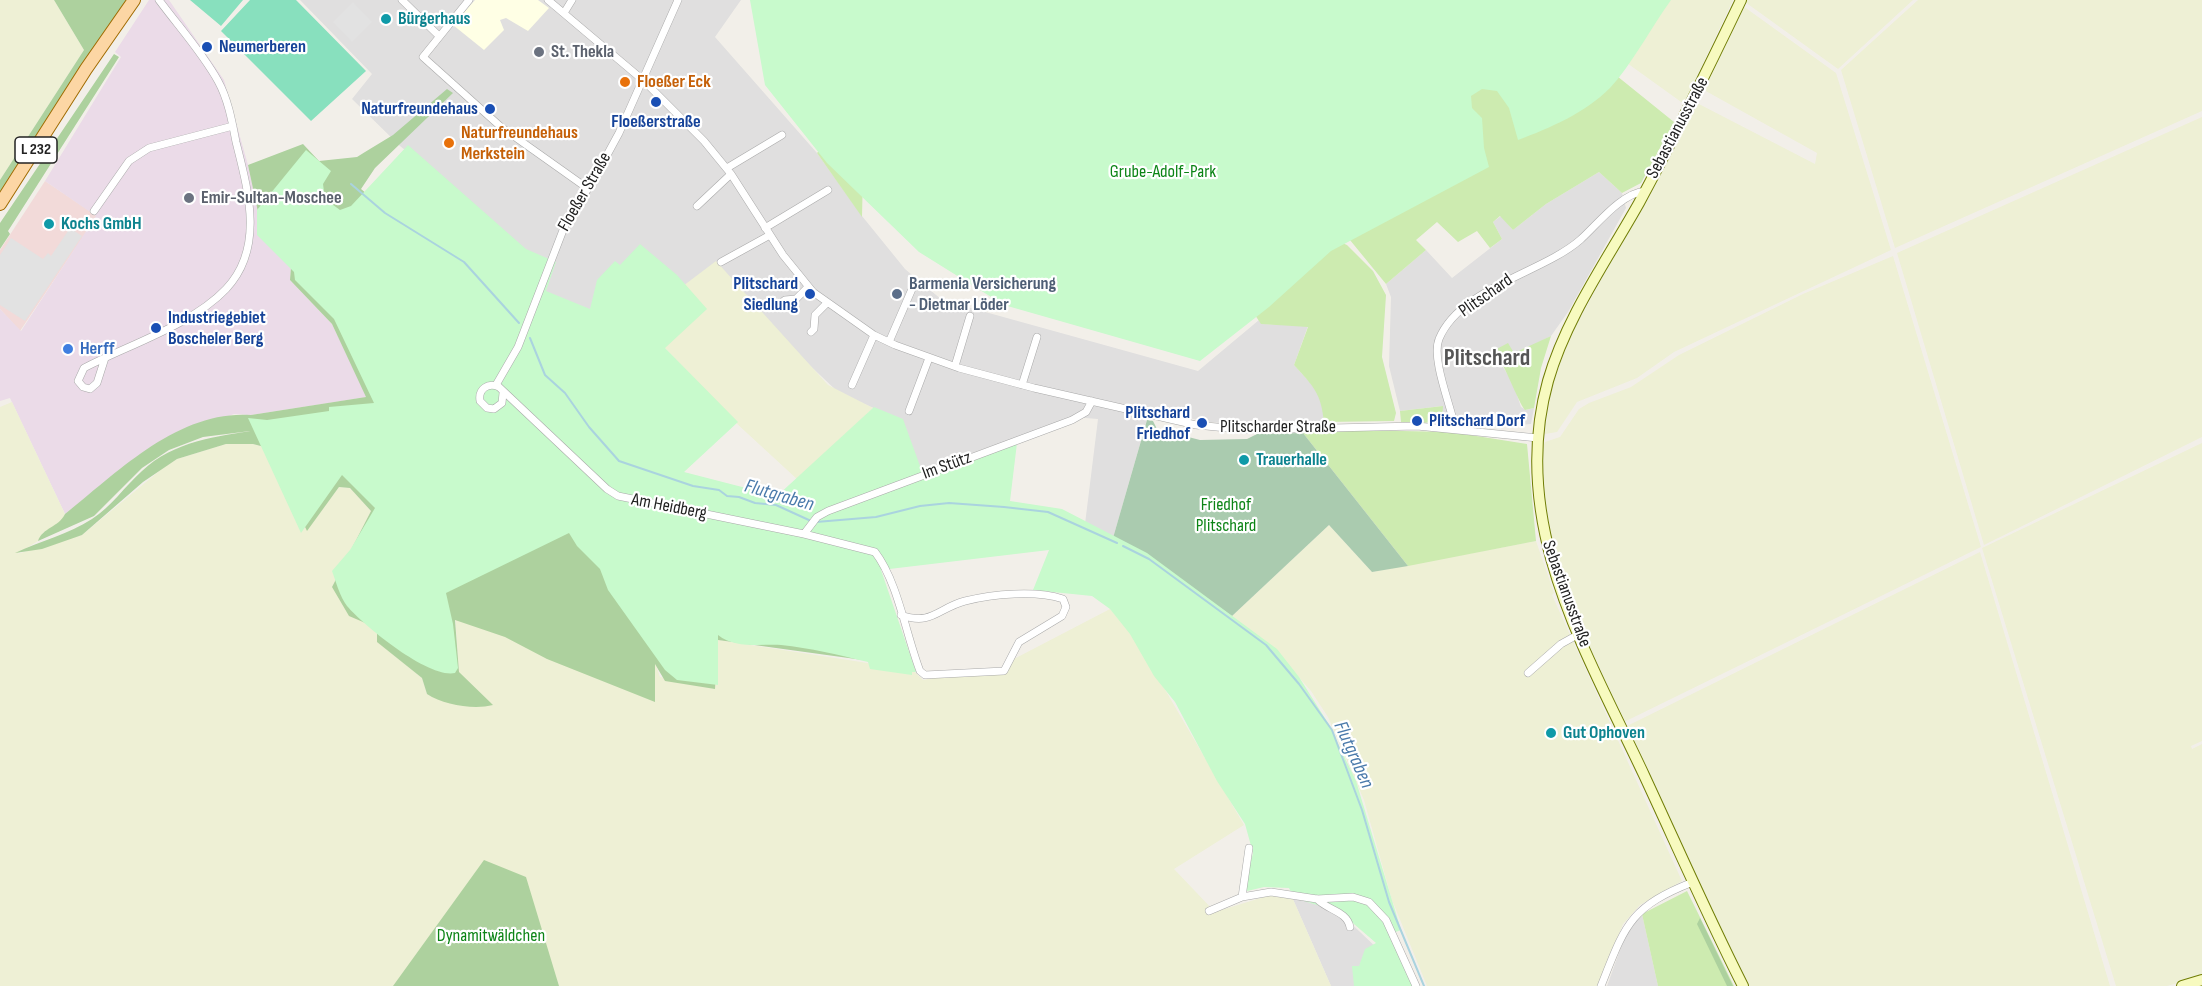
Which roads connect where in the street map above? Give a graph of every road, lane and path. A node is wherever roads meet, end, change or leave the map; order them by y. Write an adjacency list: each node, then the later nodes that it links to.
1 (134, 0): 13 (main road, L 232)
2 (142, 0): 13 (main road, L 232)
3 (159, 0): 14 (street)
4 (402, 0): 11 (street)
5 (469, 0): 11 (street)
6 (549, 0): 10 (street, Plitscharder Straße)
7 (572, 0): 10 (street)
8 (678, 0): 12 (street, Floeßer Straße)
9 (1741, 0): 19 (street, Sebastianusstraße)
10 (564, 13): 12 (street, Plitscharder Straße)
11 (438, 35): 17 (street)
12 (644, 81): 16 (street, Plitscharder Straße); 17 (street, Floeßer Straße)
13 (71, 96): 20 (main road, L 232)
14 (233, 126): 22 (street); 34 (street)
15 (782, 135): 16 (street)
16 (729, 171): 21 (street); 23 (street, Plitscharder Straße)
17 (587, 188): 39 (street, Floeßer Straße)
18 (828, 190): 23 (street)
19 (1645, 191): 43 (street, Plitschard); 44 (street, Sebastianusstraße)
20 (0, 204)
21 (698, 206)
22 (94, 211)
23 (767, 231): 24 (street); 25 (street, Plitscharder Straße)
24 (721, 262)
25 (808, 286): 27 (street); 28 (street, Plitscharder Straße)
26 (912, 289): 33 (street)
27 (781, 303)
28 (826, 303): 30 (street); 31 (street, Plitscharder Straße)
29 (970, 316): 36 (street)
30 (811, 332)
31 (874, 335): 33 (street, Plitscharder Straße); 37 (street)
32 (1037, 337): 38 (street)
33 (889, 342): 35 (street, Plitscharder Straße)
34 (105, 357): 34 (street)
35 (929, 357): 36 (street, Plitscharder Straße); 42 (street)
36 (955, 366): 38 (street, Plitscharder Straße)
37 (852, 385)
38 (1022, 385): 41 (street, Plitscharder Straße)
39 (496, 386): 40 (street); 40 (street, Floeßer Straße)
40 (503, 393): 45 (street, Am Heidberg)
41 (1092, 401): 43 (street, Plitscharder Straße); 45 (street, Im Stütz)
42 (909, 411)
43 (1455, 428): 44 (street, Plitscharder Straße)
44 (1538, 438): 47 (street, Sebastianusstraße)
45 (804, 534): 46 (street, Am Heidberg)
46 (901, 615): 46 (street)
47 (1579, 634): 48 (street); 50 (street, Sebastianusstraße)
48 (1528, 673)
49 (1249, 848): 51 (street)
50 (1693, 882): 57 (street); 58 (street, Sebastianusstraße)
51 (1242, 897): 52 (street); 53 (street)
52 (1317, 899): 54 (street); 56 (street)
53 (1209, 911)
54 (1350, 927)
55 (2202, 980): 59 (street)
56 (1416, 986)
57 (1601, 986)
58 (1743, 986)
59 (2182, 986)

